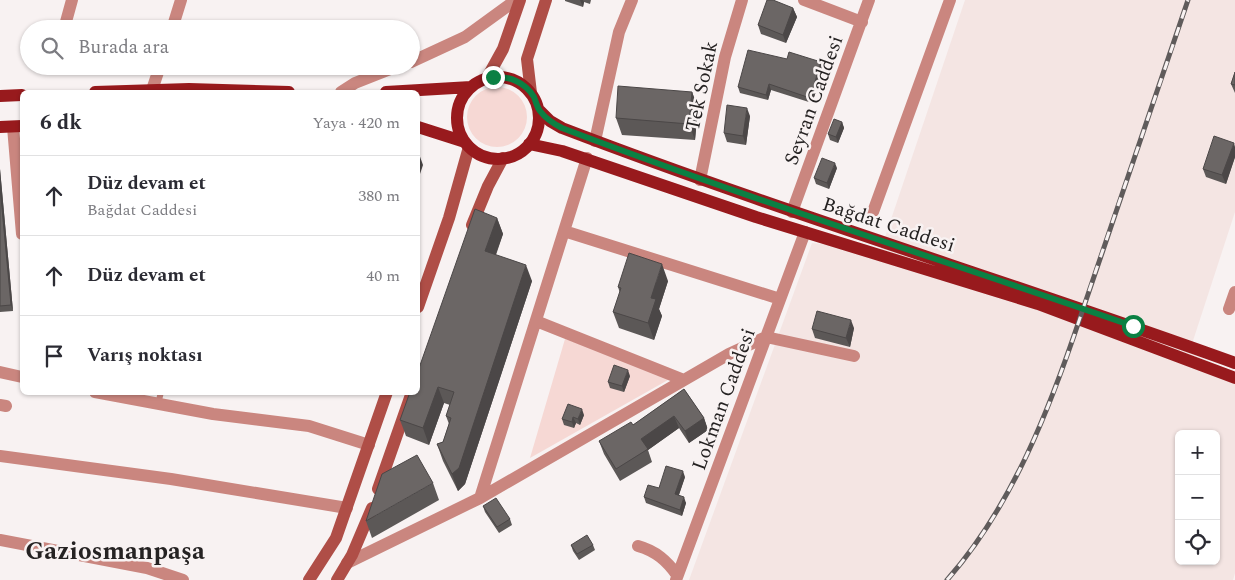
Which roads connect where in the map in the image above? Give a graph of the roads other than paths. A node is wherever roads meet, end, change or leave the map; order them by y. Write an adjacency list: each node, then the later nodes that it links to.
1 (72, 0): 11 (street)
2 (182, 0): 12 (street)
3 (516, 0): 14 (street)
4 (520, 0): 17 (street)
5 (546, 0): 23 (street)
6 (632, 0): 29 (street)
7 (742, 0): 34 (street, Tek Sokak)
8 (804, 0): 13 (street)
9 (870, 0): 13 (street, Seyran Caddesi)
10 (950, 0): 36 (street)
11 (66, 20)
12 (175, 20)
13 (862, 22): 35 (street, Seyran Caddesi)
14 (420, 58)
15 (157, 75): 19 (street)
16 (375, 75): 21 (street)
17 (487, 78): 18 (main road); 23 (main road)
18 (471, 87): 22 (main road); 31 (main road)
19 (152, 90): 20 (main road)
20 (223, 90)
21 (344, 90)
22 (420, 90)
23 (531, 93): 26 (main road)
24 (20, 95): 25 (main road)
25 (0, 96)
26 (538, 109): 29 (main road, Bağdat Caddesi); 30 (main road)
27 (12, 127): 37 (street)
28 (420, 128): 31 (main road)
29 (595, 141): 34 (main road, Bağdat Caddesi)
30 (529, 144): 32 (main road); 33 (main road, Bağdat Caddesi)
31 (467, 145): 32 (main road); 43 (street)
32 (503, 158): 40 (street)
33 (586, 158): 38 (street); 39 (main road, Bağdat Caddesi)
34 (700, 180): 35 (main road, Bağdat Caddesi)
35 (792, 212): 48 (main road, Bağdat Caddesi)
36 (873, 212)
37 (20, 213)
38 (564, 231): 42 (street); 45 (street)
39 (805, 232): 42 (street, Lokman Caddesi); 51 (main road, Bağdat Caddesi)
40 (466, 241)
41 (1235, 292): 44 (street)
42 (780, 299): 46 (street, Lokman Caddesi)
43 (420, 301)
44 (1229, 309)
45 (536, 321): 52 (street); 59 (street)
46 (766, 337): 47 (street); 52 (street); 64 (street, Lokman Caddesi)
47 (854, 356)
48 (1235, 363)
49 (0, 372): 50 (street)
50 (20, 377)
51 (1235, 378)
52 (684, 380): 59 (street)
53 (128, 395): 56 (street)
54 (386, 395): 57 (street)
55 (411, 395): 63 (street)
56 (160, 398): 57 (street)
57 (368, 445): 60 (street)
58 (0, 456): 60 (street)
59 (480, 498): 63 (street)
60 (347, 508): 66 (street)
61 (0, 540): 65 (street)
62 (638, 546): 64 (street)
63 (347, 562): 67 (street)
64 (677, 578)
65 (183, 580)
66 (310, 580)
67 (337, 580)

